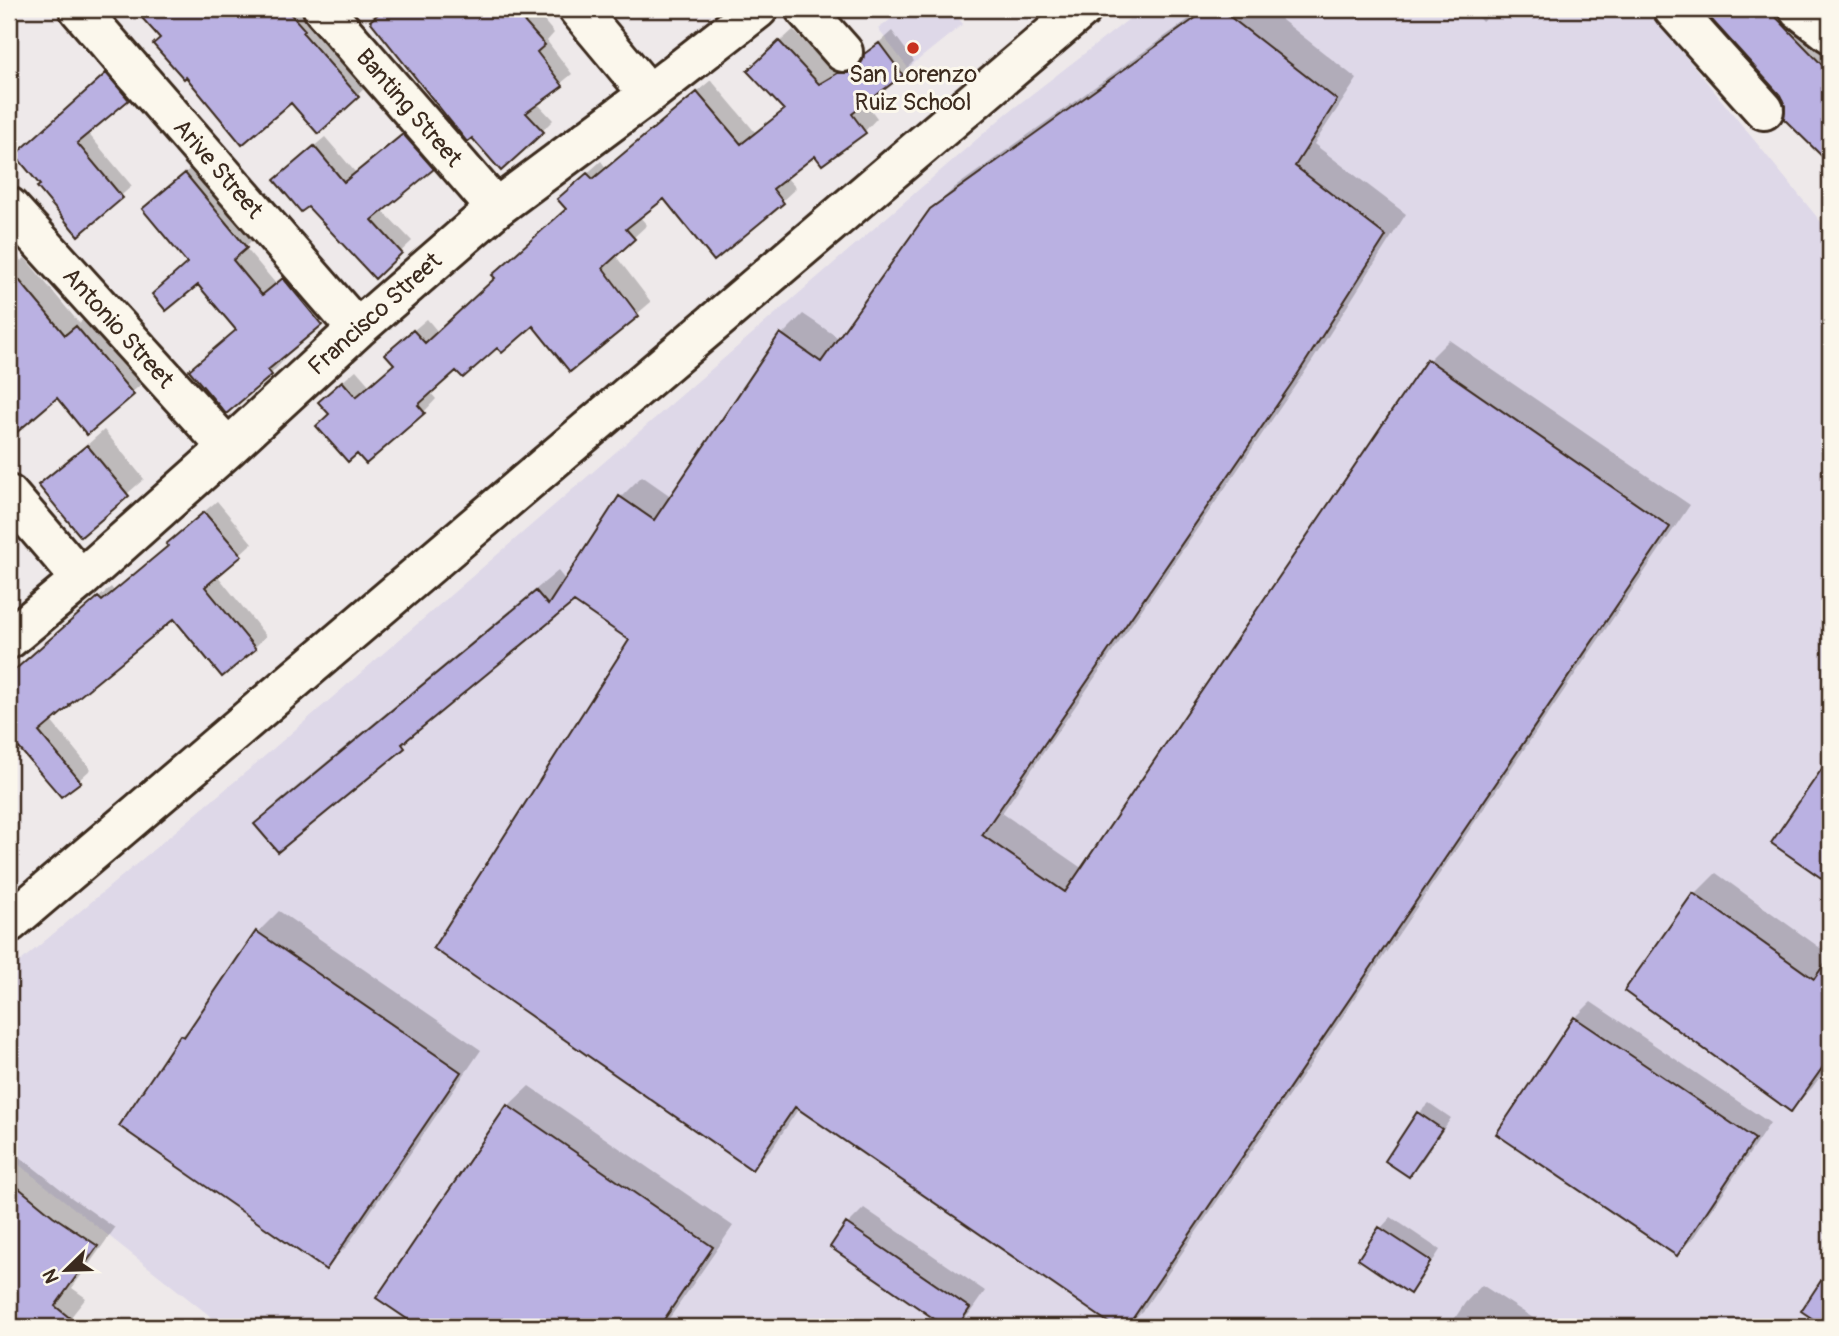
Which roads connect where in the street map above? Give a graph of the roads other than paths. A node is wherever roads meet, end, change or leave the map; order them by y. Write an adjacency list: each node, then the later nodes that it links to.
1 (79, 9): 15 (street, Arive Street)
2 (323, 9): 14 (street, Banting Street)
3 (578, 9): 11 (street)
4 (758, 9): 11 (street, Francisco Street)
5 (805, 9): 10 (street)
6 (1082, 9): 20 (street)
7 (1673, 9): 12 (street)
8 (1799, 9): 9 (street)
9 (1830, 33)
10 (843, 52)
11 (649, 94): 14 (street, Francisco Street)
12 (1764, 110)
13 (9, 207): 16 (street, Antonio Street)
14 (496, 208): 15 (street, Francisco Street)
15 (357, 329): 16 (street, Francisco Street)
16 (228, 448): 18 (street, Francisco Street)
17 (9, 495): 18 (street)
18 (81, 579): 19 (street, Francisco Street)
19 (9, 639)
20 (9, 923)

